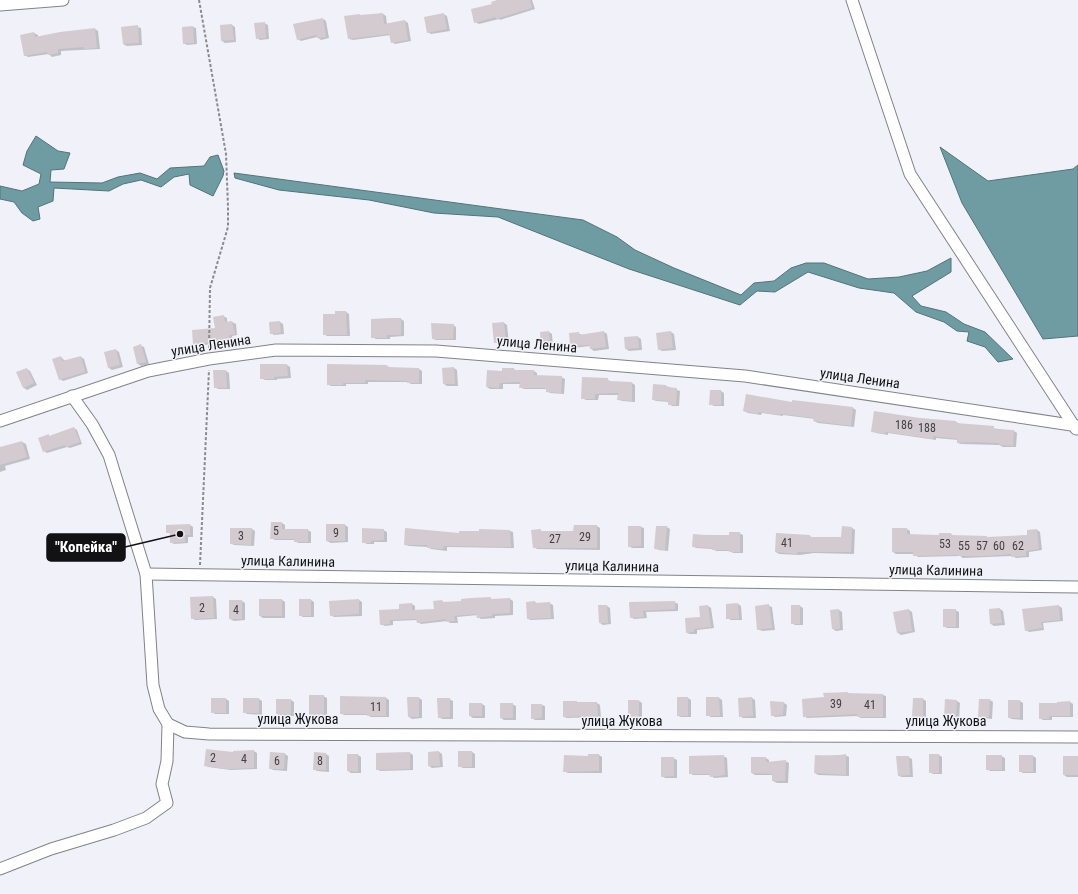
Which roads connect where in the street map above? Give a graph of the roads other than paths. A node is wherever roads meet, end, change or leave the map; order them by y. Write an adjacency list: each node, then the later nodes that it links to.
1 (63, 0): 3 (street)
2 (852, 0): 6 (street)
3 (0, 5)
4 (72, 396): 5 (street, улица Ленина); 6 (street, улица Ленина); 7 (street)
5 (0, 421)
6 (1077, 428)
7 (146, 574): 8 (street, улица Калинина); 9 (street)
8 (1078, 587)
9 (168, 724): 10 (street, улица Жукова); 11 (street)
10 (1078, 737)
11 (0, 869)

